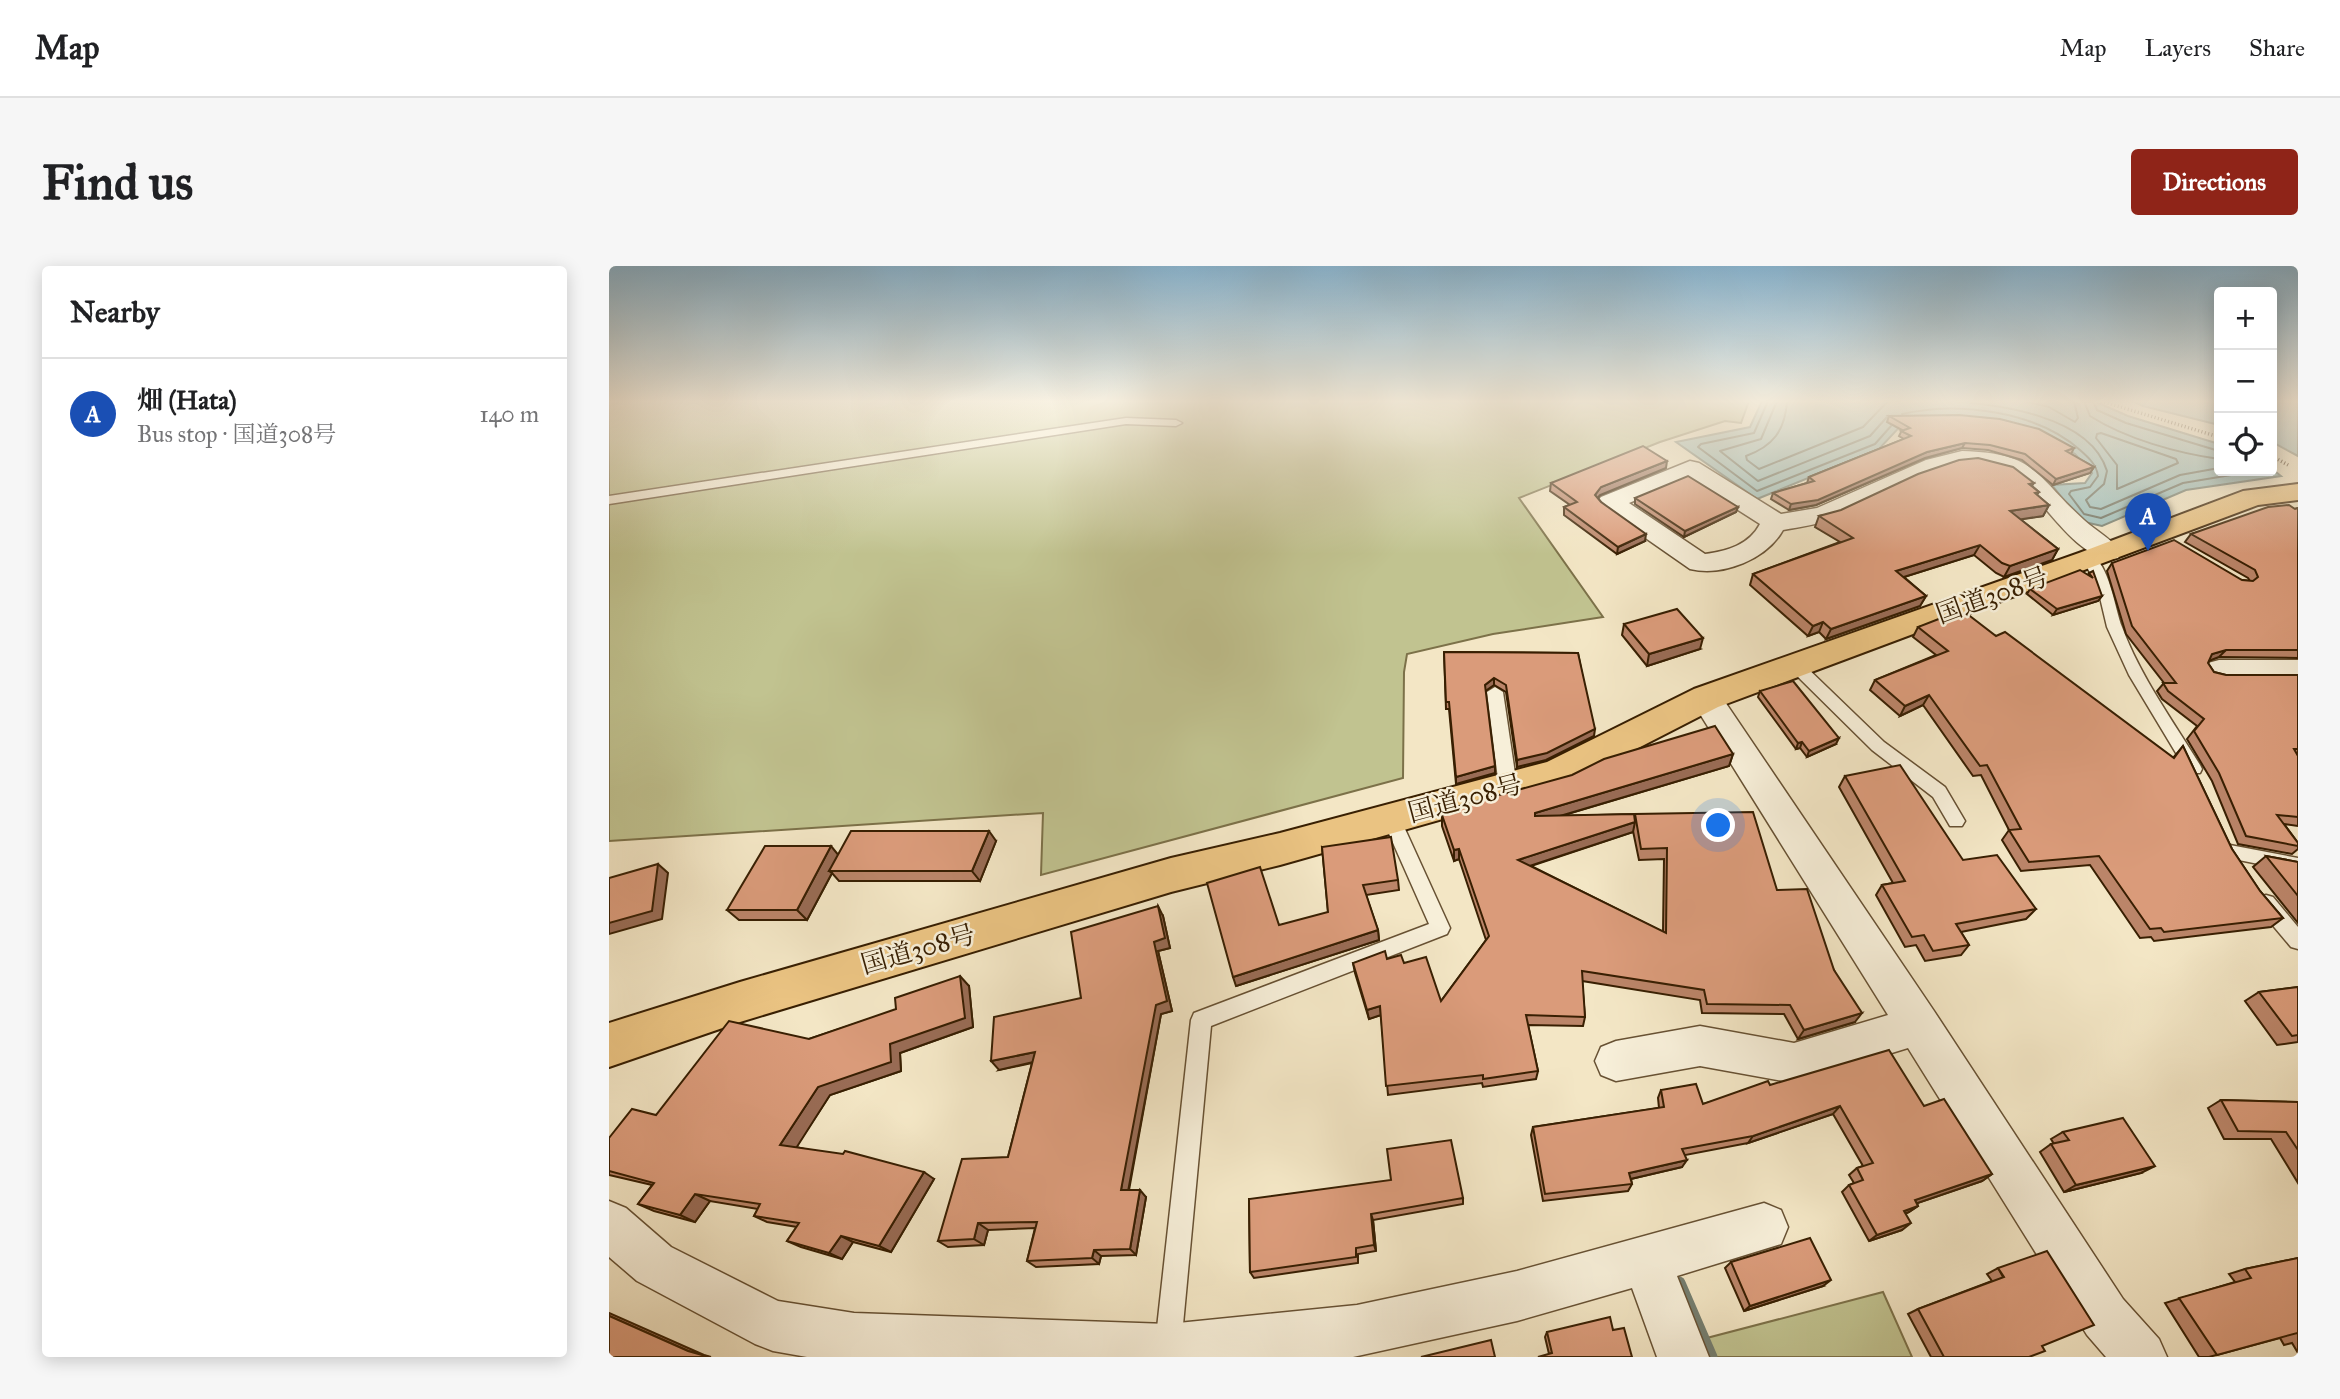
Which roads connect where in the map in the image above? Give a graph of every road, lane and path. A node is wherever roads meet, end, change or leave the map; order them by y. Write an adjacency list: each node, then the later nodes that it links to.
1 (924, 452): 4 (lane)
2 (2277, 461): 3 (path)
3 (2294, 479): 6 (highway, 国道308号)
4 (609, 500)
5 (1774, 522): 5 (street); 6 (street)
6 (2099, 555): 7 (highway, 国道308号); 12 (lane)
7 (1796, 666): 11 (highway, 国道308号); 15 (lane)
8 (2219, 670): 9 (street)
9 (2298, 670)
10 (1495, 692): 13 (lane)
11 (1706, 698): 13 (highway, 国道308号); 20 (street)
12 (2199, 779)
13 (1508, 787): 14 (highway, 国道308号)
14 (1391, 818): 21 (highway, 国道308号); 27 (lane)
15 (1955, 821)
16 (2298, 864): 17 (lane)
17 (2244, 872)
18 (2257, 893): 19 (lane)
19 (2298, 941)
20 (1919, 1025): 22 (street); 29 (street)
21 (609, 1045)
22 (1616, 1061)
23 (609, 1224): 26 (street)
24 (1764, 1227): 25 (street)
25 (1646, 1259): 27 (street); 28 (street)
26 (850, 1348): 27 (street)
27 (1168, 1350)
28 (1683, 1357)
29 (2141, 1357)

